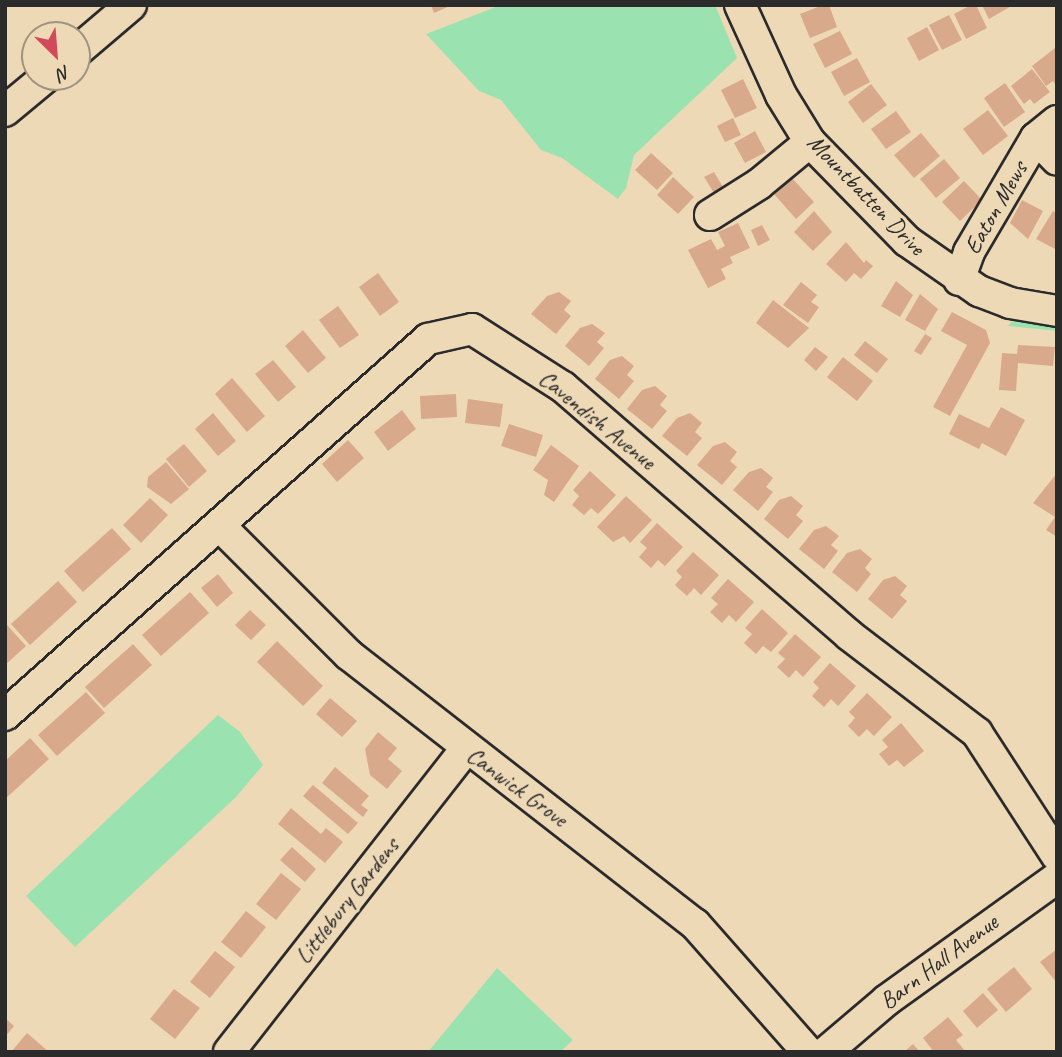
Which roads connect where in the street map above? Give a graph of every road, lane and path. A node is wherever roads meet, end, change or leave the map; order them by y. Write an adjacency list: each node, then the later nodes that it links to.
1 (131, 5): 3 (street)
2 (740, 5): 7 (street, Mountbatten Drive)
3 (91, 39)
4 (29, 91): 5 (street)
5 (5, 111)
6 (1047, 130): 8 (street, Eaton Mews); 10 (street, Eaton Mews)
7 (810, 142): 9 (street); 10 (street, Mountbatten Drive)
8 (1057, 160)
9 (710, 215)
10 (959, 280): 11 (street, Mountbatten Drive)
11 (1057, 310)
12 (220, 526): 13 (street, Cavendish Avenue); 14 (street, Canwick Grove); 15 (street, Cavendish Avenue)
13 (5, 715)
14 (465, 750): 17 (street, Littlebury Gardens); 18 (street, Canwick Grove)
15 (1057, 856)
16 (1057, 878): 19 (street, Barn Hall Avenue)
17 (229, 1052)
18 (808, 1052)
19 (826, 1052)

